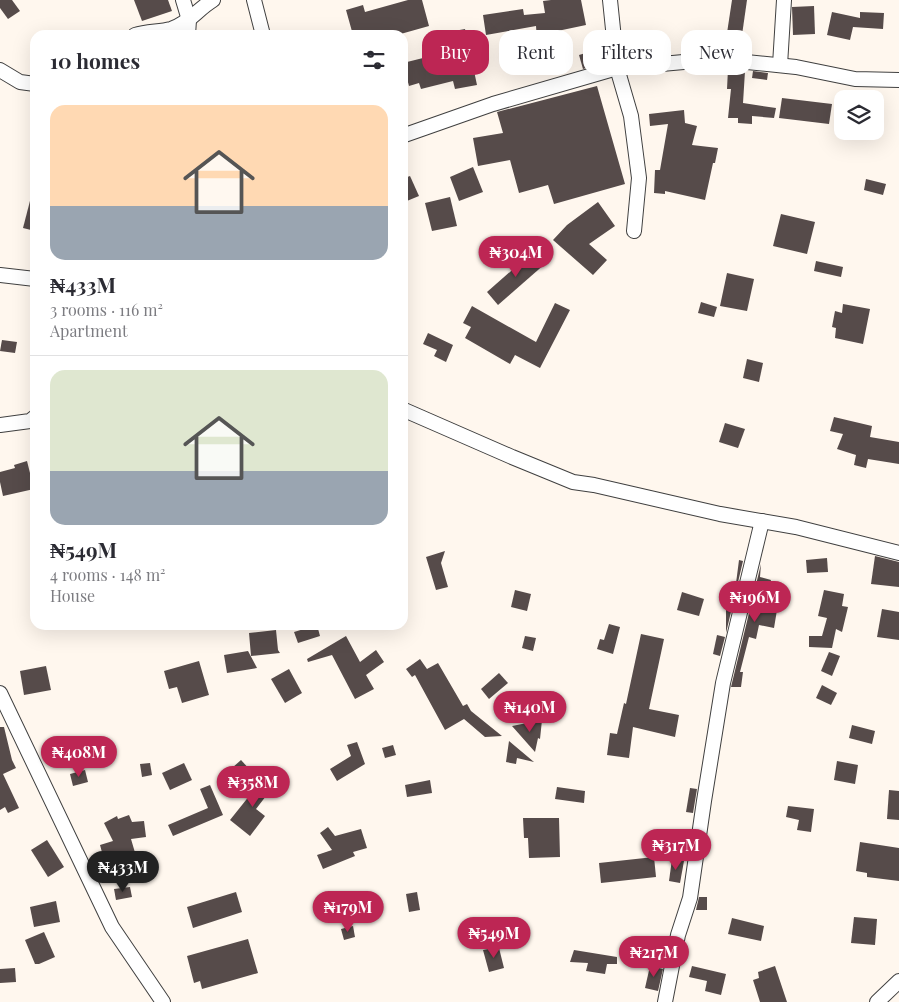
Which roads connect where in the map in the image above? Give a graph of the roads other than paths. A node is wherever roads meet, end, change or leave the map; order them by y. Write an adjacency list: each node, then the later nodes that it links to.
1 (183, 0): 6 (street)
2 (213, 0): 6 (street)
3 (254, 0): 9 (street)
4 (610, 0): 10 (street)
5 (784, 0): 12 (street)
6 (189, 20): 7 (street); 8 (street)
7 (166, 30)
8 (188, 30)
9 (262, 30)
10 (613, 30)
11 (671, 63): 12 (street)
12 (780, 65): 16 (street)
13 (0, 70): 17 (street)
14 (593, 75): 18 (street)
15 (619, 75): 19 (street)
16 (899, 80)
17 (30, 83)
18 (408, 134)
19 (634, 231)
20 (0, 275): 21 (street)
21 (30, 279)
22 (408, 411): 25 (street)
23 (30, 421): 24 (street)
24 (0, 425)
25 (762, 521): 26 (street); 30 (street)
26 (899, 553)
27 (0, 693): 29 (street)
28 (899, 980): 31 (street)
29 (163, 1002)
30 (665, 1002)
31 (876, 1002)

